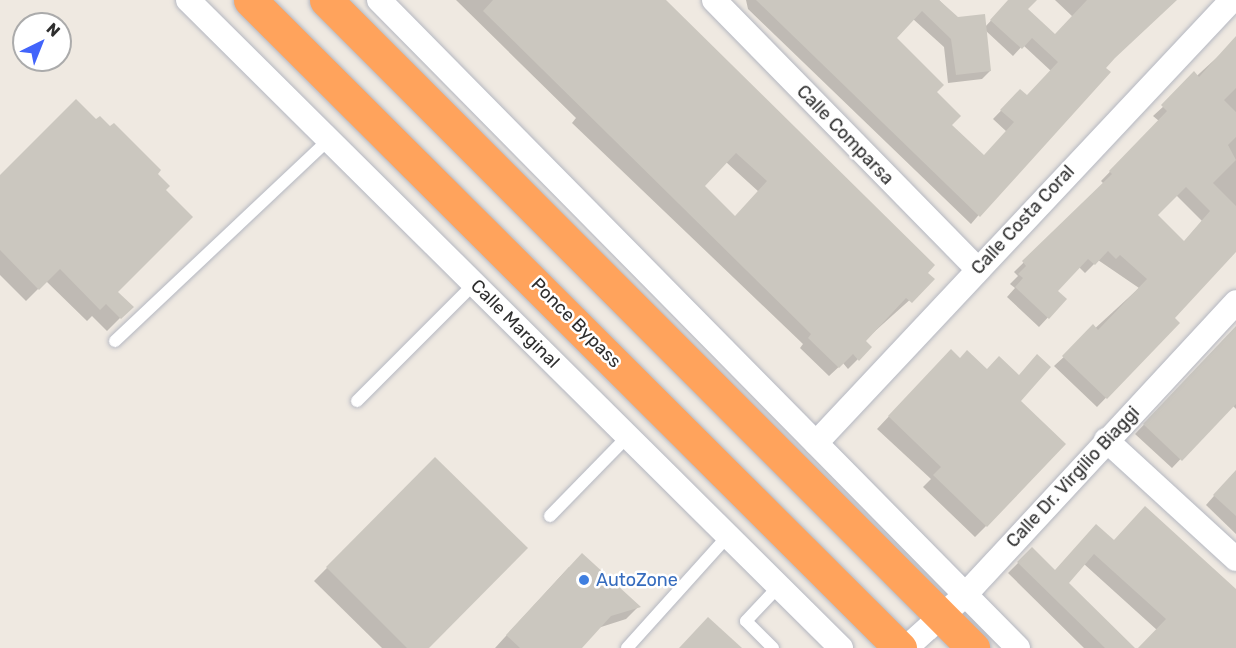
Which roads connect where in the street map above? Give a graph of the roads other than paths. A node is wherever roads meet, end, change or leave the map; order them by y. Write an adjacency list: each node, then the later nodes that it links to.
1 (188, 0): 7 (street, Calle Marginal)
2 (250, 0): 24 (highway, Ponce Bypass)
3 (326, 0): 20 (highway)
4 (379, 0): 15 (street)
5 (714, 0): 8 (street, Calle Comparsa)
6 (1232, 0): 8 (street, Calle Costa Coral)
7 (329, 139): 9 (street, Calle Marginal); 11 (lane)
8 (977, 269): 15 (street, Calle Costa Coral)
9 (474, 284): 12 (lane); 13 (street, Calle Marginal)
10 (1236, 302): 14 (street, Calle Dr. Virgilio Biaggi)
11 (115, 341)
12 (357, 400)
13 (628, 436): 16 (lane); 17 (street, Calle Marginal)
14 (1107, 440): 18 (street); 20 (street, Calle Dr. Virgilio Biaggi)
15 (816, 443): 20 (street)
16 (550, 516)
17 (728, 536): 19 (street, Calle Marginal); 21 (lane)
18 (1236, 559)
19 (779, 586): 22 (lane); 23 (street, Calle Marginal)
20 (954, 606): 25 (street, Calle Dr. Virgilio Biaggi); 26 (highway); 27 (street)
21 (627, 648)
22 (772, 648)
23 (841, 648)
24 (900, 648)
25 (906, 648)
26 (974, 648)
27 (1018, 648)

